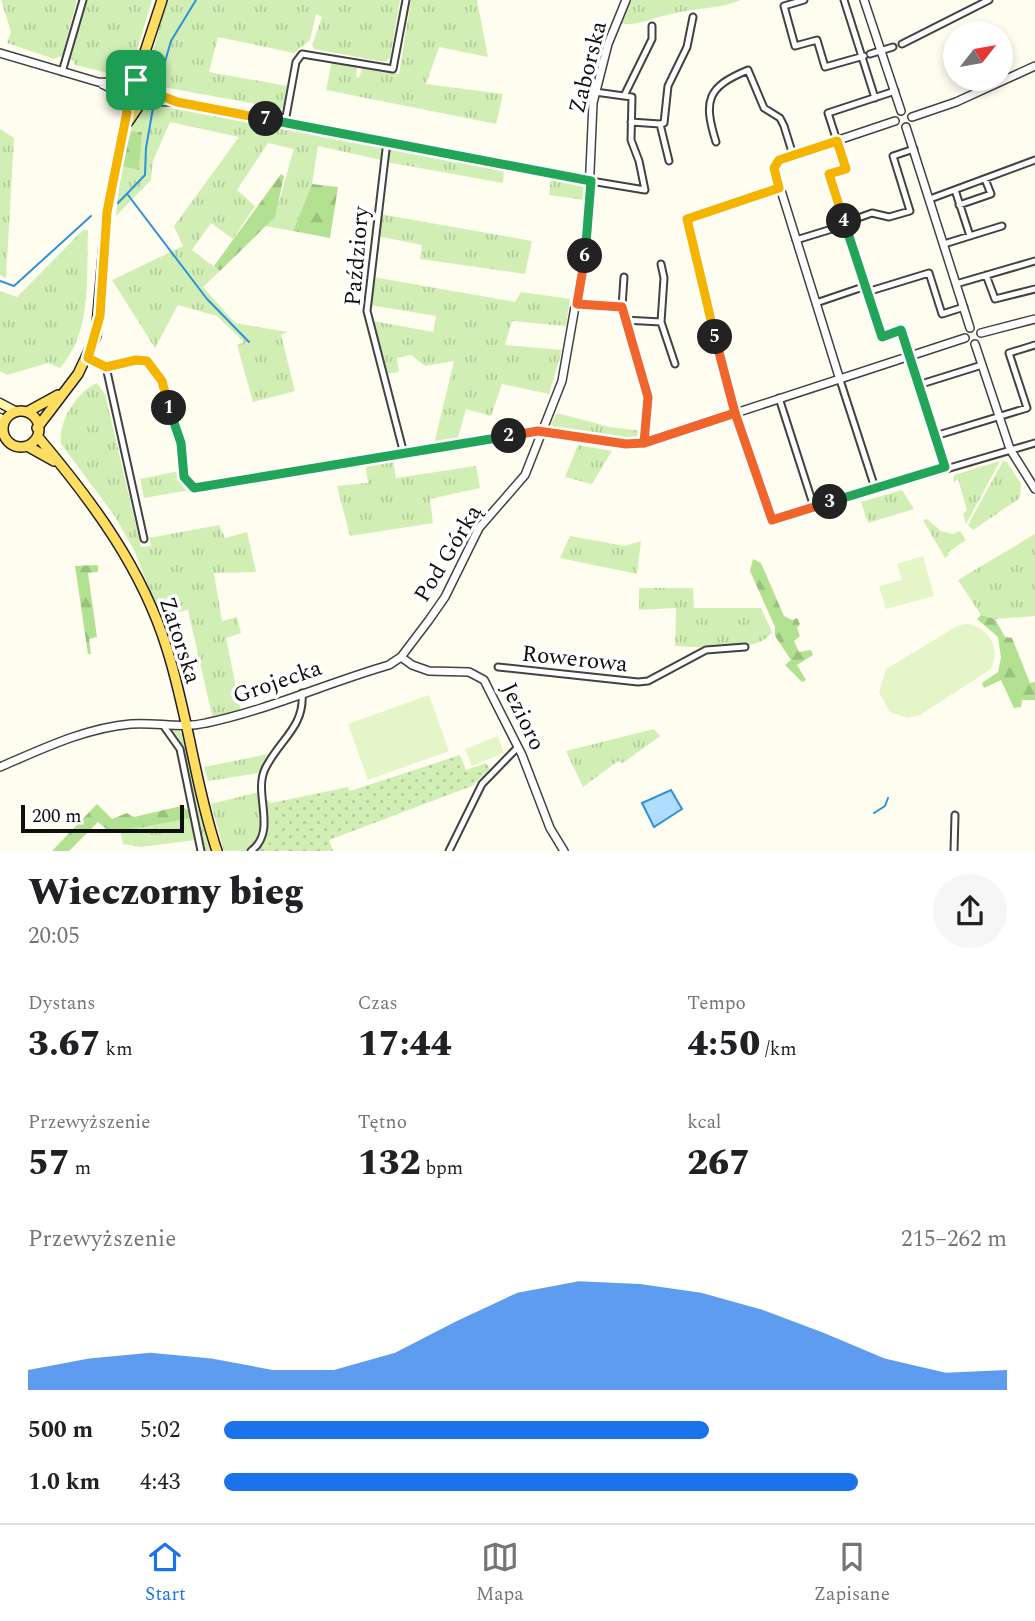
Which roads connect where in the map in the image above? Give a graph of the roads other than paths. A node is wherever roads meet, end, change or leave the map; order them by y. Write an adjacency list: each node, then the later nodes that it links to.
1 (83, 0): 18 (street)
2 (162, 0): 13 (main road)
3 (406, 0): 32 (street)
4 (626, 0): 23 (street, Zaborska)
5 (804, 0): 16 (street)
6 (844, 0): 16 (street)
7 (864, 0): 14 (street)
8 (989, 0): 11 (street)
9 (693, 17): 34 (street)
10 (652, 26): 24 (street)
11 (902, 44)
12 (893, 47): 14 (street)
13 (147, 50): 20 (main road); 21 (main road)
14 (882, 51): 16 (street); 22 (street)
15 (0, 53): 18 (street)
16 (866, 56): 26 (street)
17 (1035, 66): 30 (street)
18 (62, 72): 19 (street)
19 (98, 82): 20 (street); 25 (street)
20 (130, 82): 21 (main road); 25 (main road)
21 (146, 88): 27 (main road); 28 (street)
22 (895, 91): 26 (street); 29 (street)
23 (595, 92): 24 (street); 45 (street, Zaborska)
24 (624, 96): 33 (street)
25 (125, 97): 27 (main road); 36 (main road)
26 (876, 98): 38 (street)
27 (141, 102): 28 (street); 36 (main road)
28 (177, 102): 32 (street)
29 (901, 111): 30 (street); 31 (street)
30 (912, 117): 35 (street)
31 (895, 121): 35 (street); 38 (street)
32 (285, 122): 37 (street)
33 (631, 122): 34 (street); 45 (street)
34 (660, 124): 43 (street)
35 (906, 127): 40 (street)
36 (125, 128): 74 (main road)
37 (387, 141): 45 (street); 96 (street, Paździory)
38 (837, 141): 41 (street); 50 (street)
39 (716, 142): 41 (street)
40 (914, 149): 48 (street); 50 (street)
41 (793, 155): 46 (street)
42 (1035, 160): 44 (street)
43 (669, 161)
44 (985, 179): 47 (street); 49 (street)
45 (591, 181): 63 (street, Zaborska)
46 (779, 188): 53 (street); 86 (street)
47 (955, 190): 48 (street); 49 (street)
48 (930, 199): 54 (street)
49 (960, 205): 52 (street)
50 (845, 224): 53 (street); 60 (street)
51 (1002, 226): 52 (street)
52 (970, 236): 54 (street)
53 (796, 240): 62 (street)
54 (944, 244): 59 (street)
55 (1035, 261): 57 (street)
56 (661, 264): 68 (street)
57 (986, 275): 59 (street); 61 (street)
58 (624, 276): 64 (street)
59 (956, 284): 65 (street)
60 (867, 289): 62 (street); 65 (street); 75 (street)
61 (1035, 289)
62 (816, 303): 79 (street)
63 (577, 304): 64 (street); 90 (street, Zaborska)
64 (622, 307): 67 (street)
65 (964, 307): 69 (street)
66 (1035, 319): 70 (street)
67 (624, 320): 68 (street); 92 (street)
68 (661, 322): 76 (street)
69 (970, 328): 70 (street); 71 (street)
70 (981, 333): 72 (street)
71 (965, 338): 72 (street); 75 (street)
72 (975, 344): 77 (street)
73 (1035, 345): 87 (street)
74 (88, 358): 78 (street); 81 (main road)
75 (909, 358): 79 (street); 80 (street)
76 (675, 364)
77 (982, 365): 80 (street); 87 (street)
78 (106, 367): 96 (street); 102 (street)
79 (840, 380): 82 (street); 99 (street)
80 (918, 385): 91 (street)
81 (63, 392): 85 (main road); 89 (main road)
82 (779, 398): 86 (street); 101 (street)
83 (0, 402): 84 (main road)
84 (15, 411): 85 (main road); 88 (main road)
85 (27, 412): 89 (main road)
86 (735, 413): 92 (street); 101 (street)
87 (999, 416): 91 (street); 95 (street)
88 (2, 421): 94 (main road)
89 (38, 432): 94 (main road); 97 (main road, Zatorska)
90 (542, 432): 92 (street); 96 (street); 104 (street, Pod Górką)
91 (935, 436): 98 (street)
92 (644, 443)
93 (1035, 443): 95 (street)
94 (29, 447): 97 (main road, Zatorska)
95 (1010, 449): 98 (street); 100 (street)
96 (404, 454)
97 (59, 464): 108 (main road, Zatorska)
98 (945, 467): 99 (street)
99 (875, 488): 101 (street)
100 (1035, 489)
101 (814, 507)
102 (144, 539)
103 (745, 647): 105 (street, Rowerowa)
104 (401, 657): 106 (street, Grojecka); 109 (street, Jezioro)
105 (498, 667)
106 (302, 693): 108 (street, Grojecka); 114 (street)
107 (163, 726): 108 (street, Grojecka); 110 (street, Grojecka); 112 (street)
108 (187, 727): 113 (main road, Zatorska)
109 (517, 748): 115 (street); 116 (street, Jezioro)
110 (0, 767)
111 (955, 815): 117 (street)
112 (201, 851)
113 (217, 851)
114 (251, 851)
115 (449, 851)
116 (564, 851)
117 (954, 851)

